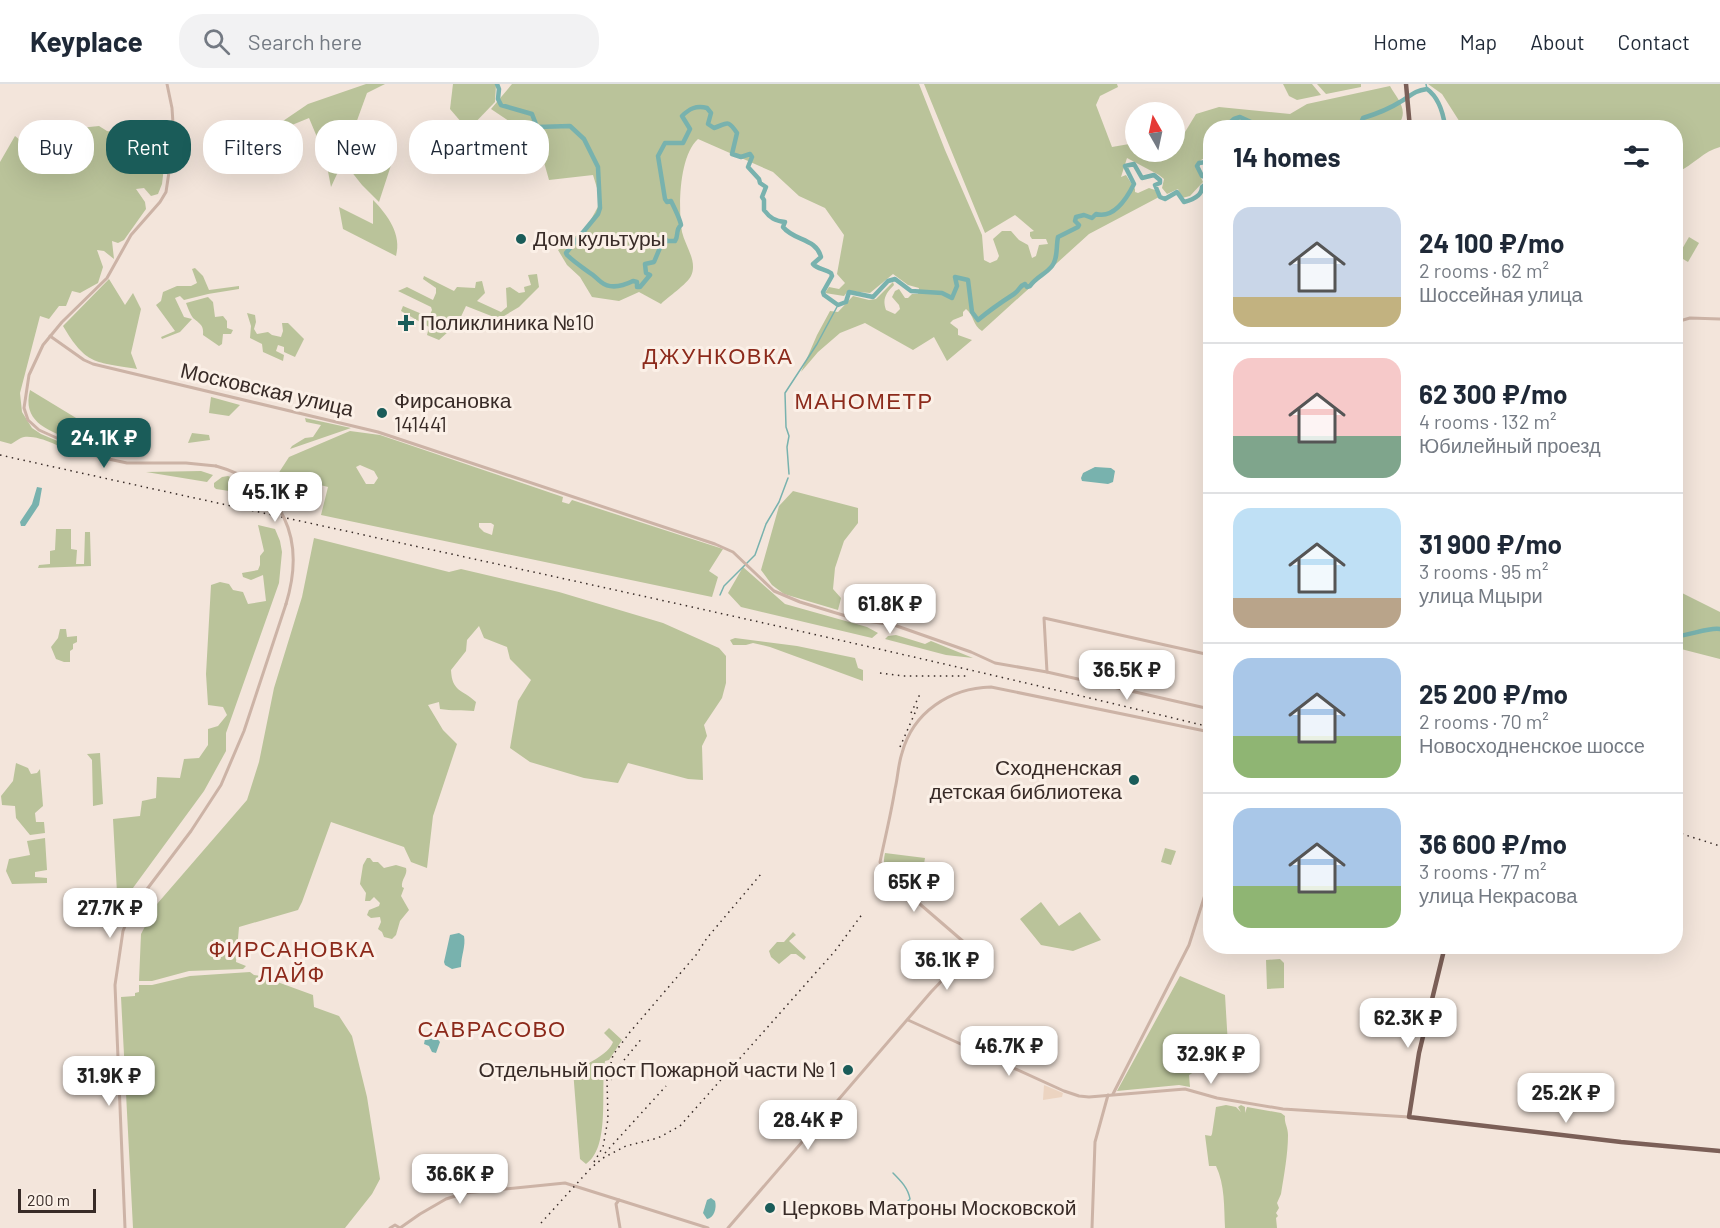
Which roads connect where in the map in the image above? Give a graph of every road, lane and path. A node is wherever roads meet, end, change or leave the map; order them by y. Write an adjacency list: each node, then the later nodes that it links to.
1 (167, 84): 6 (street)
2 (1406, 85): 3 (main road)
3 (1409, 120)
4 (1720, 319): 5 (street)
5 (1683, 320)
6 (50, 336): 8 (street, Московская улица); 19 (street, bridge)
7 (1203, 653): 8 (street)
8 (1047, 672): 9 (street, Московская улица)
9 (1203, 707)
10 (1203, 730): 13 (street)
11 (1203, 901): 14 (street)
12 (1444, 954): 16 (main road)
13 (910, 1021): 15 (street); 24 (street)
14 (1113, 1094): 15 (street); 16 (street)
15 (1108, 1095): 25 (street)
16 (1409, 1117): 17 (main road)
17 (1720, 1151)
18 (619, 1200): 21 (street); 22 (street); 23 (street)
19 (125, 1228)
20 (390, 1228): 21 (street)
21 (400, 1228)
22 (620, 1228)
23 (708, 1228)
24 (728, 1228)
25 (1092, 1228)

